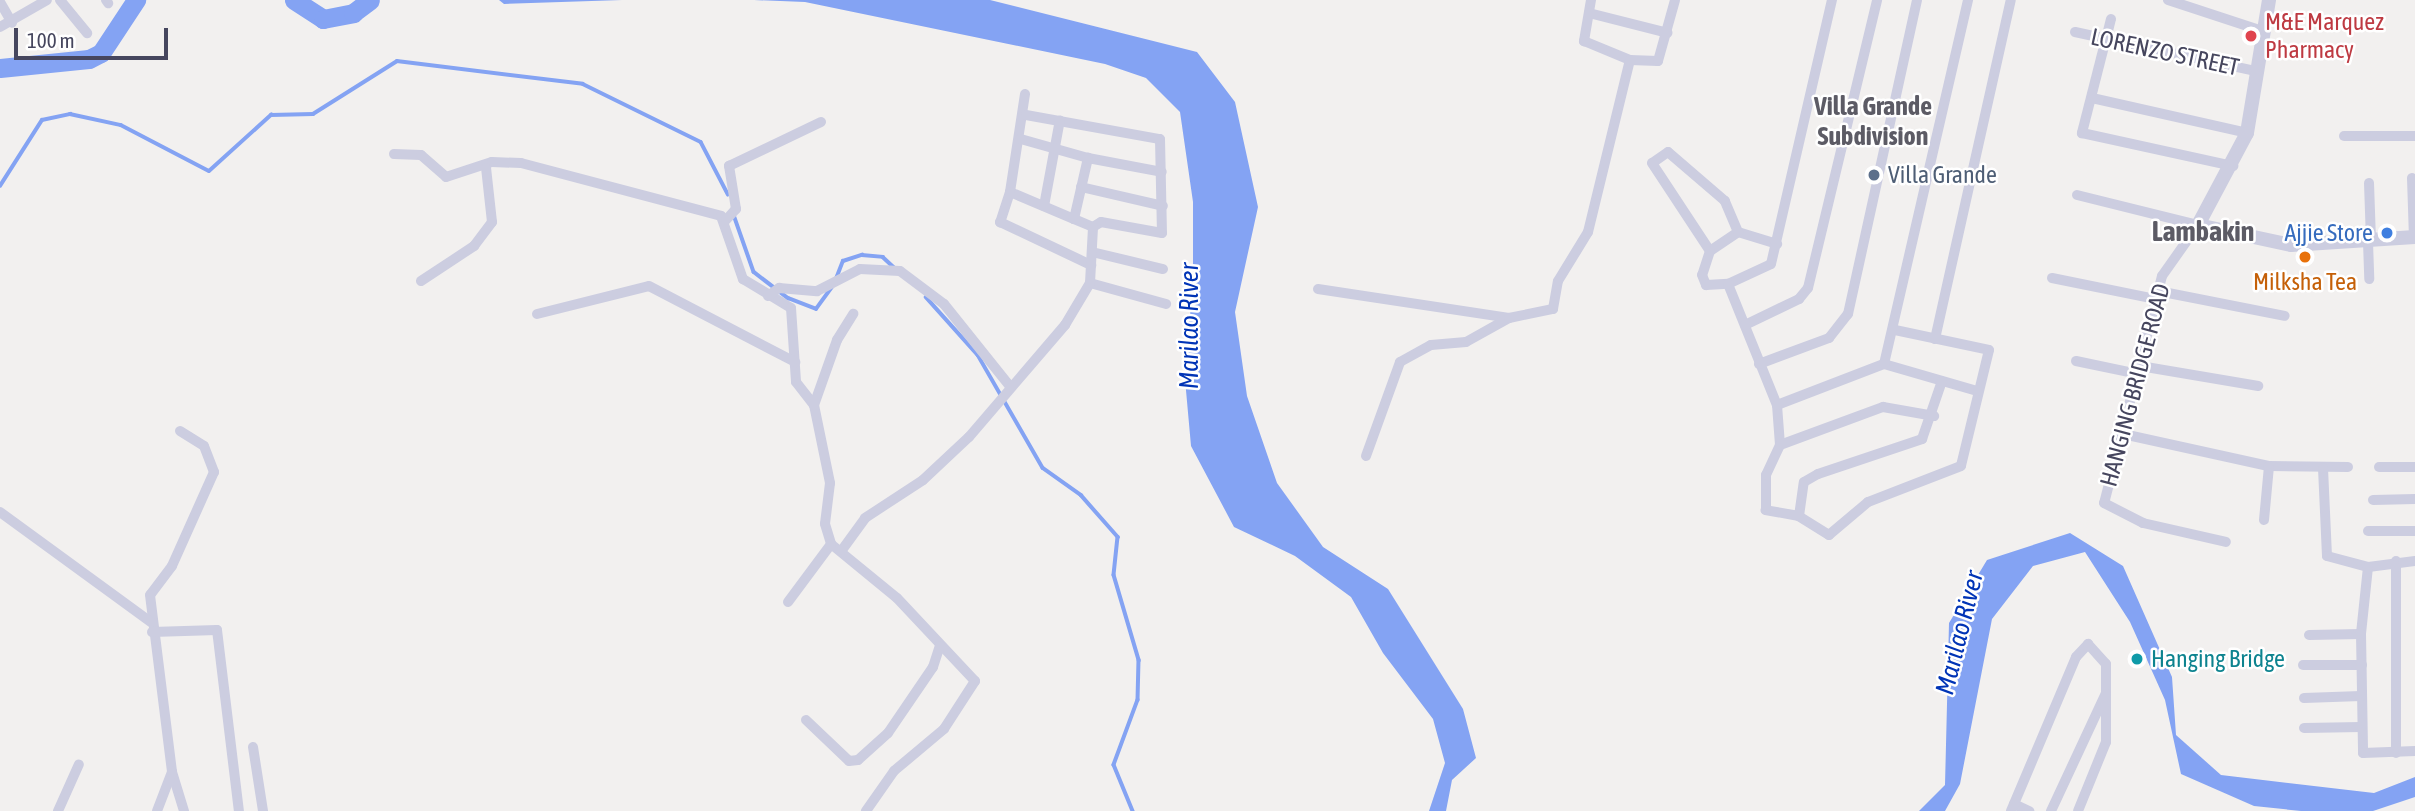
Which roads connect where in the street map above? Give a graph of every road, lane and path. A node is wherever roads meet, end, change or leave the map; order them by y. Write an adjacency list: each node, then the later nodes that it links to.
1 (47, 0): 15 (street)
2 (60, 0): 19 (street)
3 (1591, 0): 13 (street)
4 (1675, 0): 20 (street)
5 (1832, 0): 55 (street)
6 (1877, 0): 73 (street)
7 (1917, 0): 78 (street)
8 (1968, 0): 74 (street)
9 (2168, 0): 17 (street)
10 (2269, 0): 17 (street, HANGING BRIDGE ROAD)
11 (2007, 1): 75 (street)
12 (0, 2): 15 (street)
13 (1588, 13): 20 (street); 22 (street)
14 (2111, 19): 21 (street)
15 (12, 23): 16 (street)
16 (0, 27)
17 (2260, 30): 23 (street, HANGING BRIDGE ROAD)
18 (2075, 32): 21 (street, LORENZO STREET)
19 (87, 33)
20 (1668, 33): 22 (street)
21 (2104, 40): 23 (street, LORENZO STREET); 25 (street)
22 (1630, 61): 72 (street)
23 (2255, 71): 29 (street, HANGING BRIDGE ROAD)
24 (1025, 94): 26 (street)
25 (2092, 98): 29 (street); 36 (street)
26 (1026, 115): 27 (street); 32 (street)
27 (1060, 120): 33 (street); 38 (street)
28 (821, 122): 49 (street)
29 (2247, 133): 36 (street, HANGING BRIDGE ROAD)
30 (2344, 136): 31 (street)
31 (2415, 136)
32 (1021, 139): 33 (street); 44 (street)
33 (1054, 148): 35 (street); 46 (street)
34 (394, 154): 37 (street)
35 (1088, 158): 38 (street); 42 (street)
36 (2233, 166): 50 (street, HANGING BRIDGE ROAD)
37 (486, 168): 49 (street); 62 (street)
38 (1162, 172): 47 (street)
39 (1690, 178): 43 (street); 43 (street); 52 (street)
40 (2412, 178): 53 (street)
41 (2369, 183): 54 (street)
42 (1081, 187): 47 (street); 48 (street)
43 (1670, 188): 56 (street)
44 (1010, 192): 46 (street); 58 (street)
45 (2077, 195): 50 (street)
46 (1044, 205): 48 (street)
47 (1163, 206): 51 (street)
48 (1074, 219): 51 (street)
49 (726, 220): 67 (street)
50 (2198, 225): 54 (street); 66 (street, HANGING BRIDGE ROAD)
51 (1093, 228): 57 (street)
52 (1738, 232): 55 (street); 56 (street)
53 (2415, 237): 54 (street)
54 (2370, 242): 61 (street)
55 (1777, 244): 64 (street)
56 (1710, 251): 64 (street)
57 (1092, 252): 58 (street); 59 (street)
58 (1091, 265): 63 (street)
59 (1163, 269)
60 (2052, 278): 66 (street)
61 (2369, 279)
62 (421, 281)
63 (1090, 283): 68 (street); 83 (street)
64 (1728, 284): 73 (street)
65 (1318, 289): 72 (street)
66 (2156, 295): 71 (street); 80 (street, HANGING BRIDGE ROAD)
67 (768, 296): 77 (street); 83 (street)
68 (1166, 304)
69 (537, 314): 77 (street)
70 (853, 314): 85 (street)
71 (2284, 316)
72 (1510, 318): 91 (street)
73 (1745, 325): 78 (street)
74 (1895, 330): 75 (street); 79 (street)
75 (1936, 339): 84 (street)
76 (2076, 361): 80 (street)
77 (794, 362): 85 (street)
78 (1759, 364): 86 (street)
79 (1884, 364): 81 (street); 86 (street)
80 (2139, 370): 82 (street); 89 (street, HANGING BRIDGE ROAD)
81 (1942, 381): 84 (street); 87 (street)
82 (2258, 386)
83 (1004, 390): 106 (street)
84 (1977, 391): 100 (street)
85 (814, 405): 105 (street)
86 (1777, 405): 90 (street)
87 (1934, 416): 90 (street); 100 (street)
88 (180, 431): 111 (street)
89 (2123, 434): 92 (street); 104 (street, HANGING BRIDGE ROAD)
90 (1780, 445): 100 (street)
91 (1366, 456)
92 (2269, 466): 96 (street); 101 (street)
93 (2348, 467): 96 (street)
94 (2379, 467): 95 (street)
95 (2415, 467)
96 (2323, 468): 109 (street)
97 (2415, 499): 98 (street)
98 (2373, 500)
99 (0, 512): 111 (street)
100 (1799, 516)
101 (2264, 520)
102 (2368, 531): 103 (street)
103 (2415, 531)
104 (2226, 542)
105 (831, 544): 106 (street); 110 (street)
106 (842, 550): 114 (street)
107 (2396, 561): 108 (street); 109 (street); 125 (street)
108 (2415, 561)
109 (2368, 566): 112 (street)
110 (788, 603)
111 (151, 627): 127 (street); 132 (street)
112 (2361, 634): 113 (street); 116 (street)
113 (2309, 635)
114 (940, 646): 120 (street); 134 (street)
115 (2303, 665): 116 (street)
116 (2362, 665): 118 (street)
117 (2106, 693): 128 (street); 136 (street); 137 (street)
118 (2361, 696): 119 (street); 122 (street)
119 (2304, 698)
120 (806, 720)
121 (2304, 727): 122 (street)
122 (2361, 727): 125 (street)
123 (253, 747): 133 (street)
124 (2415, 751): 125 (street)
125 (2396, 753)
126 (79, 764): 129 (street)
127 (172, 772): 130 (street); 131 (street)
128 (2012, 808): 135 (street)
129 (58, 811)
130 (157, 811)
131 (184, 811)
132 (239, 811)
133 (263, 811)
134 (866, 811)
135 (2029, 811)
136 (2051, 811)
137 (2078, 811)

